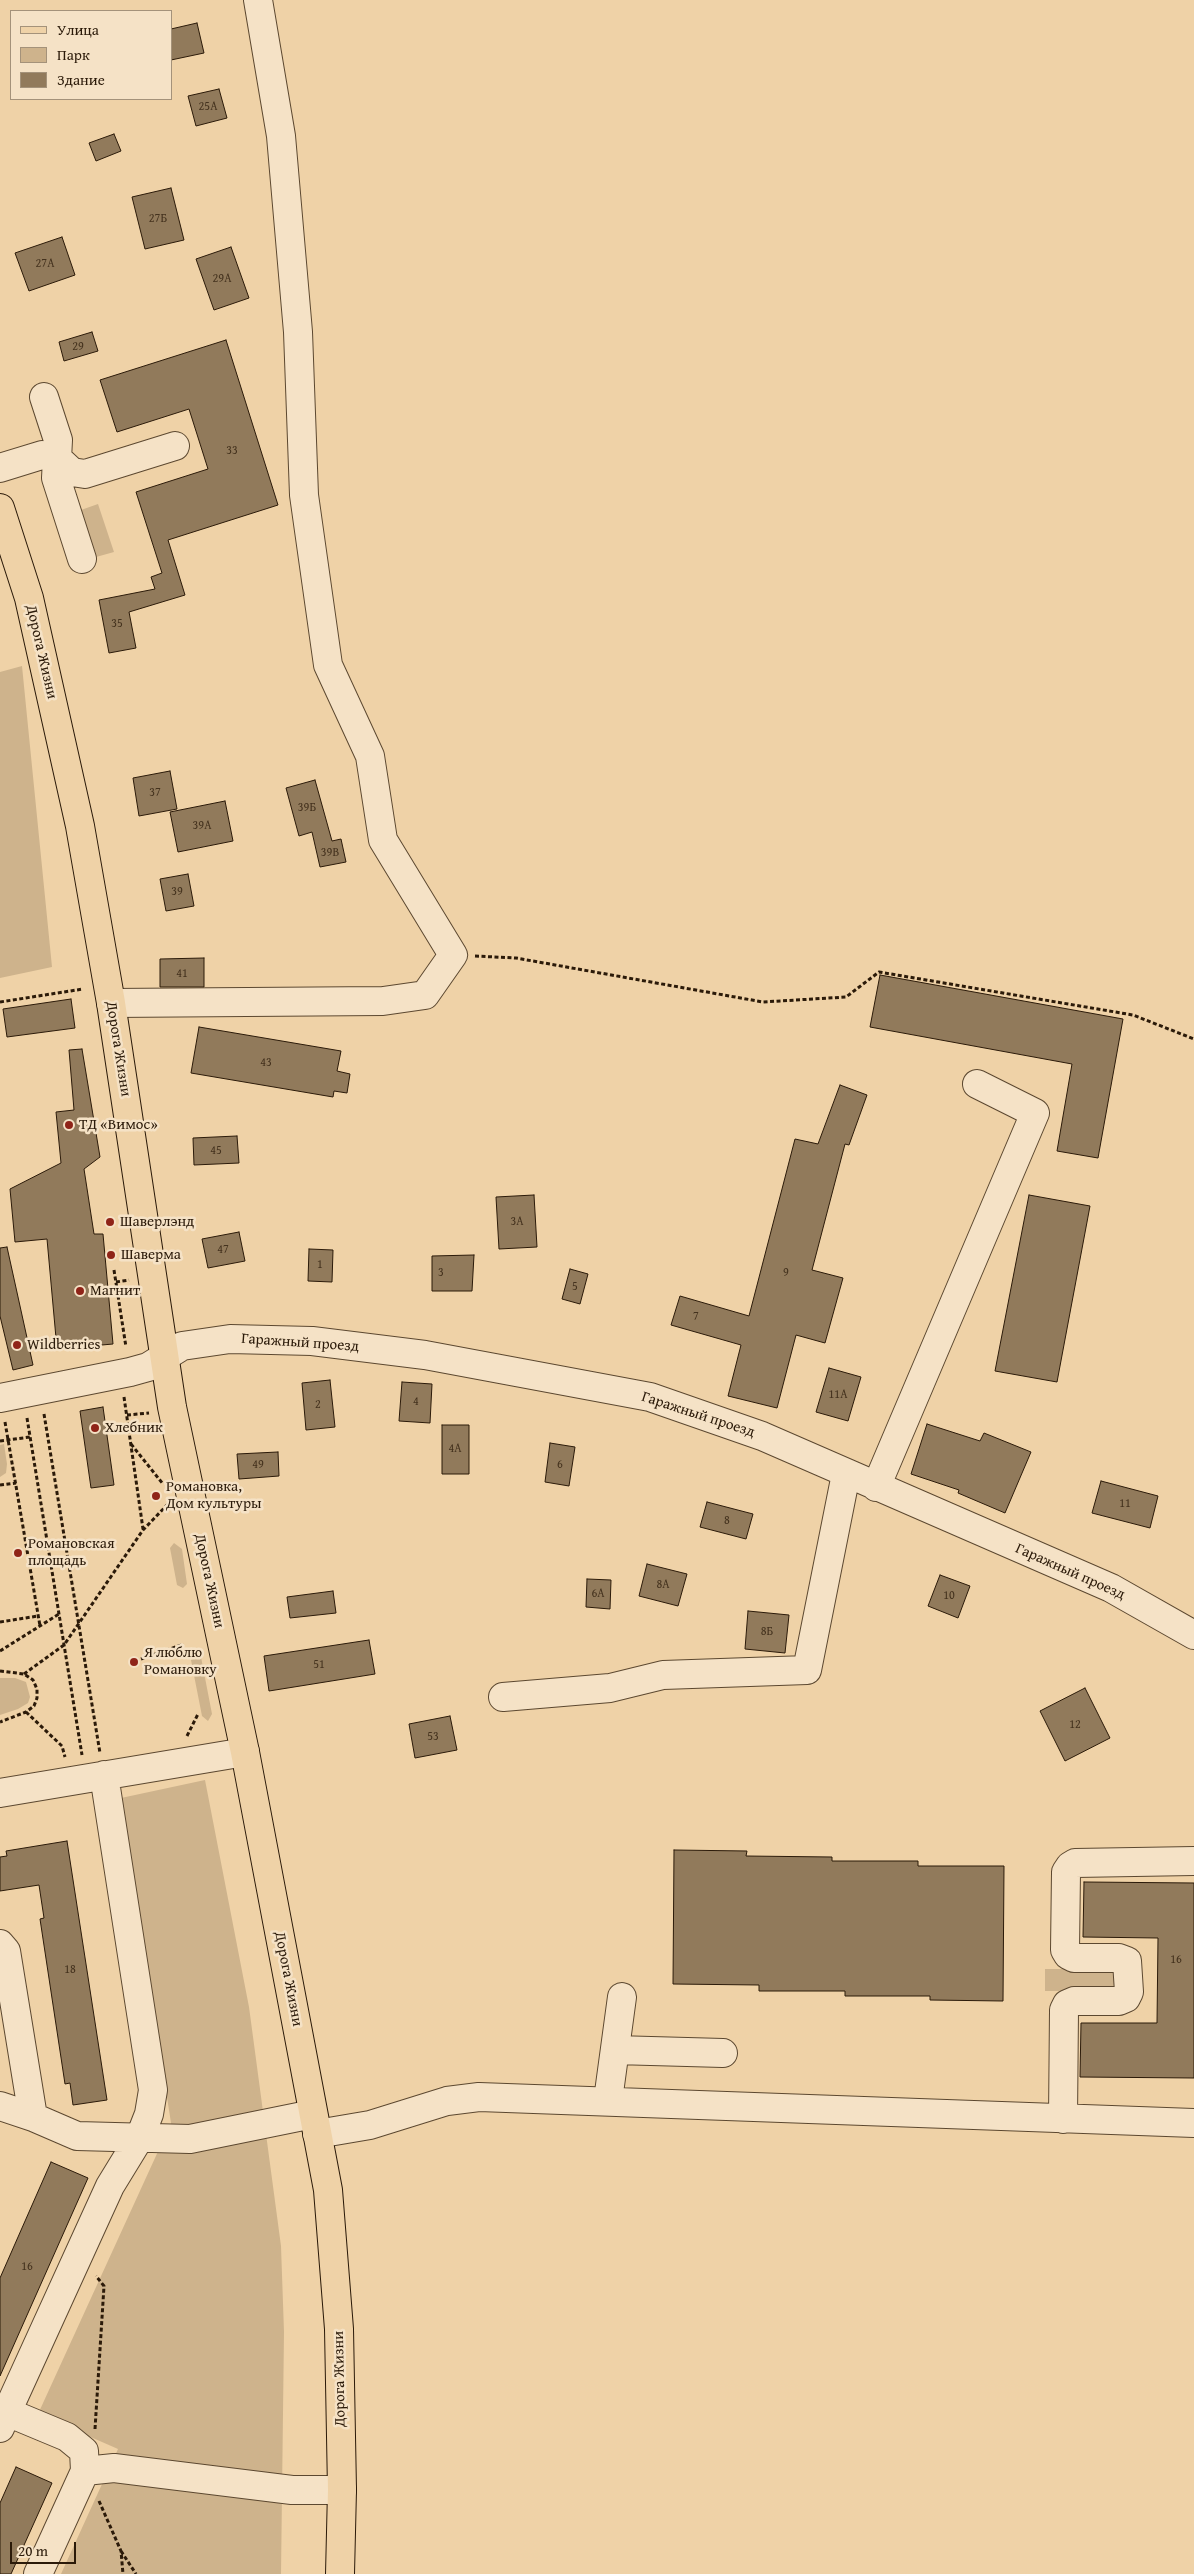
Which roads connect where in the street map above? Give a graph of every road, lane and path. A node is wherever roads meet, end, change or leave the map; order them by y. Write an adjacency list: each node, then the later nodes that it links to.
1 (258, 0): 8 (street)
2 (44, 397): 4 (street)
3 (174, 446): 4 (street)
4 (57, 458): 5 (street); 7 (street)
5 (0, 468)
6 (0, 508): 9 (main road, Дорога Жизни)
7 (82, 560)
8 (453, 955): 9 (street); 11 (path)
9 (110, 994): 10 (path); 17 (main road, Дорога Жизни)
10 (0, 1002)
11 (1194, 1039)
12 (977, 1084): 29 (street)
13 (114, 1270): 15 (path)
14 (135, 1279): 15 (path)
15 (116, 1282): 16 (path)
16 (126, 1352)
17 (165, 1356): 19 (street, Гаражный проезд); 26 (street, Гаражный проезд); 48 (main road, Дорога Жизни)
18 (123, 1391): 21 (path)
19 (11, 1395): 22 (path); 23 (path); 36 (path)
20 (156, 1410): 21 (path)
21 (127, 1415): 25 (path)
22 (30, 1436): 23 (path); 33 (path)
23 (9, 1440): 24 (path); 27 (path)
24 (0, 1441)
25 (131, 1443): 30 (path); 32 (path)
26 (846, 1474): 29 (street, Гаражный проезд); 45 (street)
27 (16, 1483): 28 (path); 34 (path)
28 (0, 1485)
29 (876, 1487): 38 (street, Гаражный проезд)
30 (166, 1488)
31 (168, 1504): 32 (path)
32 (143, 1530): 36 (path)
33 (59, 1614): 37 (path); 40 (path)
34 (38, 1616): 35 (path); 37 (path)
35 (0, 1622)
36 (79, 1624): 40 (path); 49 (path)
37 (40, 1626): 41 (path)
38 (1194, 1635)
39 (184, 1644): 42 (path)
40 (64, 1645): 44 (path); 49 (path)
41 (0, 1651)
42 (141, 1659)
43 (0, 1671): 44 (path)
44 (24, 1674): 46 (path)
45 (503, 1697)
46 (26, 1712): 47 (path); 49 (path)
47 (0, 1722)
48 (245, 1752): 49 (street); 62 (main road, Дорога Жизни)
49 (86, 1778): 50 (street); 63 (street)
50 (0, 1793)
51 (1194, 1861): 60 (street)
52 (0, 1944): 53 (street)
53 (7, 1995): 59 (street)
54 (622, 1998): 55 (street)
55 (615, 2050): 56 (street); 57 (street)
56 (723, 2054)
57 (608, 2100): 60 (street); 62 (street)
58 (0, 2106): 59 (street)
59 (33, 2118): 63 (street)
60 (1063, 2119): 61 (street)
61 (1194, 2123)
62 (315, 2124): 63 (street); 67 (main road, Дорога Жизни)
63 (140, 2137): 64 (street)
64 (79, 2254): 65 (street); 66 (path)
65 (4, 2420): 66 (street)
66 (85, 2471): 67 (street); 68 (path); 69 (street)
67 (342, 2490): 72 (main road, Дорога Жизни)
68 (121, 2551): 70 (path); 71 (path)
69 (38, 2574)
70 (123, 2574)
71 (136, 2574)
72 (340, 2574)

